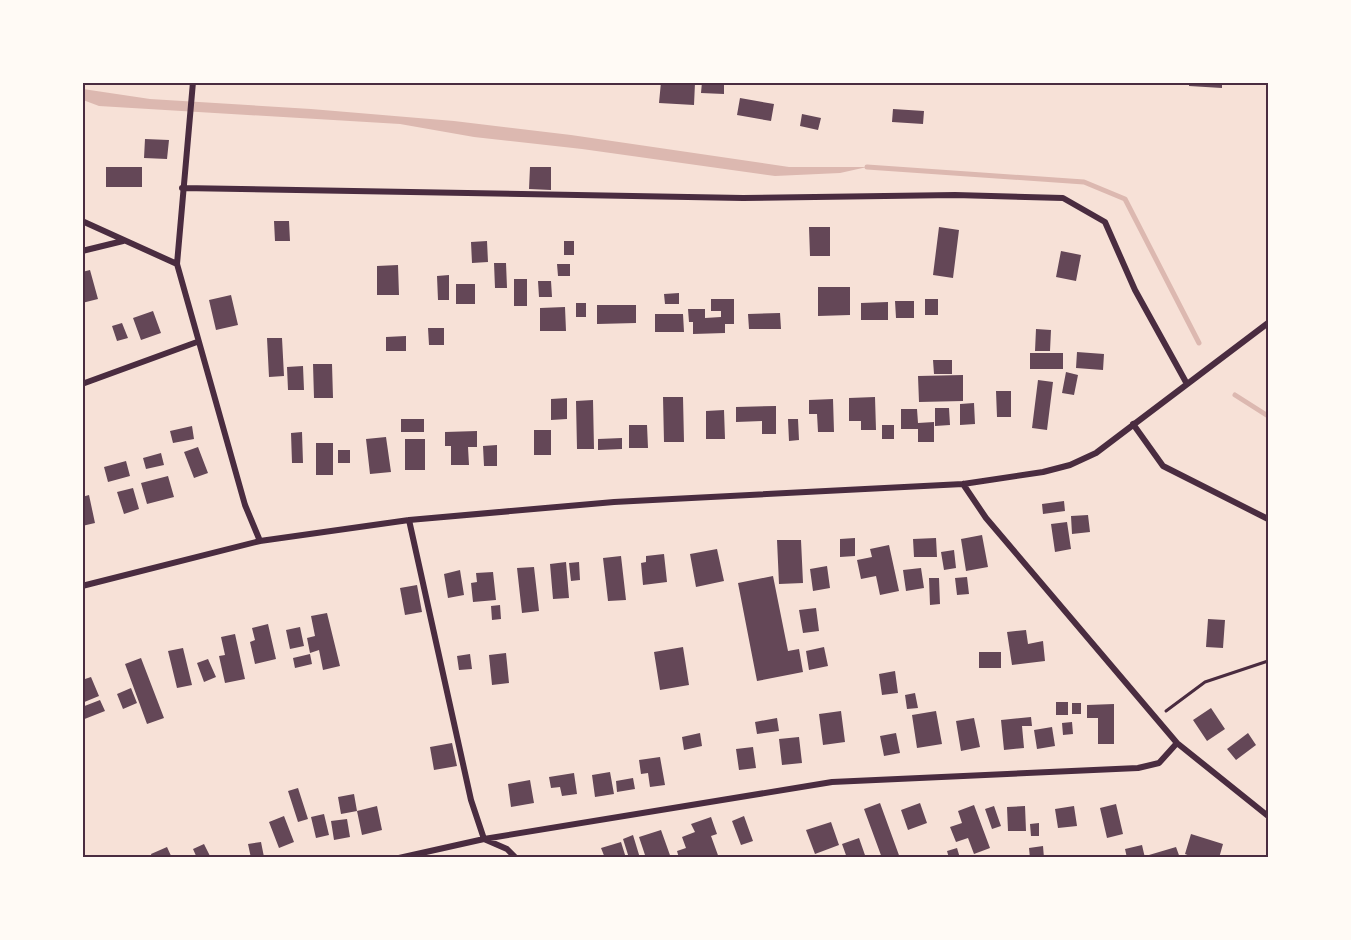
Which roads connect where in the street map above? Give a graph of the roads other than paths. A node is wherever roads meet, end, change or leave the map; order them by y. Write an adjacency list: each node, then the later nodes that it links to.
1 (193, 82): 2 (street)
2 (182, 188): 6 (street); 10 (street)
3 (82, 221): 4 (street)
4 (124, 241): 5 (street); 6 (street)
5 (82, 251)
6 (177, 264): 8 (street)
7 (1269, 323): 10 (street)
8 (197, 342): 9 (street); 15 (street)
9 (82, 384)
10 (1186, 384): 11 (street)
11 (1134, 424): 12 (street); 13 (street)
12 (963, 484): 14 (street); 17 (street)
13 (1269, 519)
14 (409, 520): 15 (street); 19 (street)
15 (260, 541): 16 (street)
16 (82, 586)
17 (1177, 743): 18 (street); 19 (street)
18 (1269, 816)
19 (484, 838): 20 (street); 21 (street)
20 (399, 858)
21 (516, 858)

